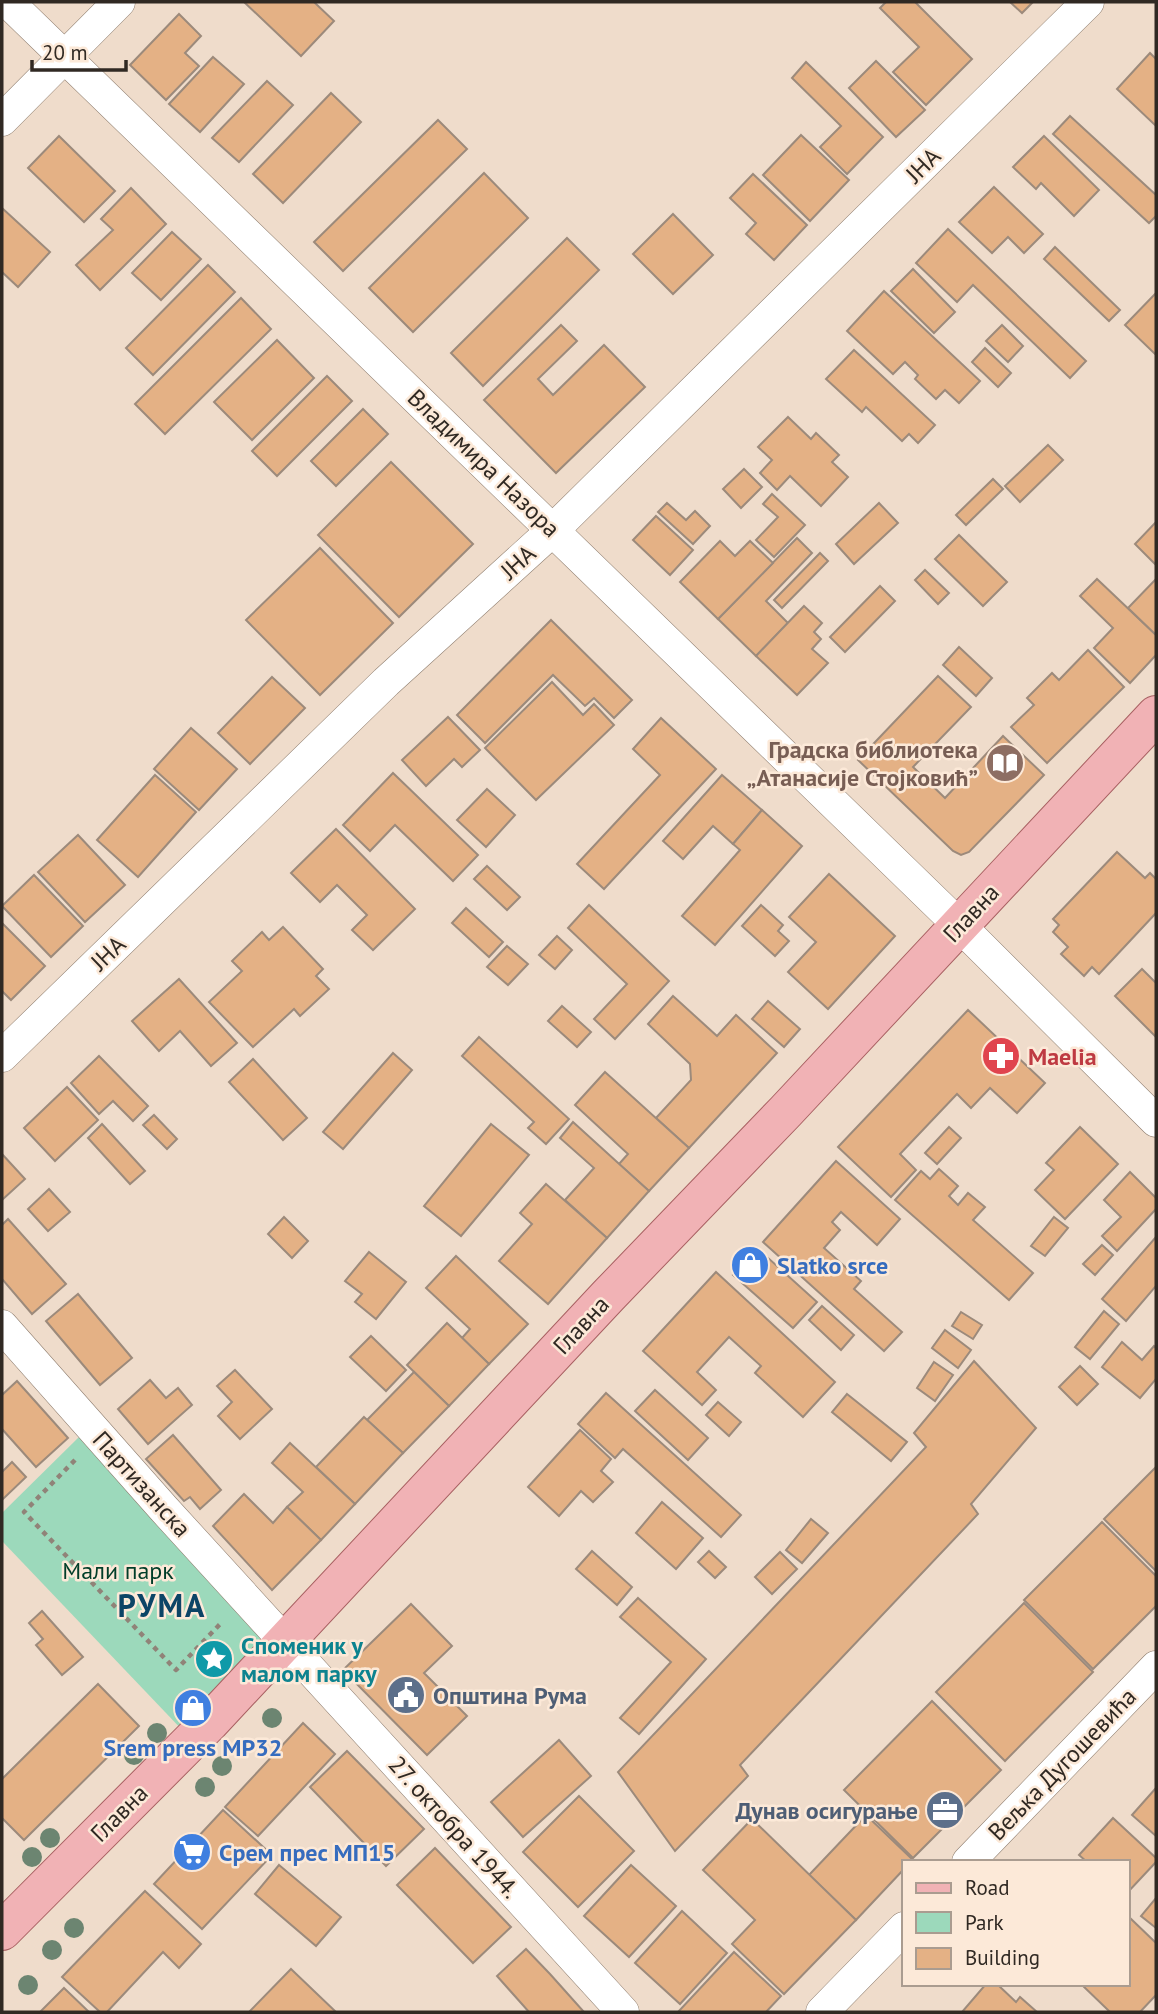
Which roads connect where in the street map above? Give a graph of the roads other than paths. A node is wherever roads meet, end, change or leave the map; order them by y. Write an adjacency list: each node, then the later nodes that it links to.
1 (8, 2): 4 (street, Владимира Назора)
2 (118, 2): 4 (street)
3 (1088, 2): 6 (street, ЈНА)
4 (64, 55): 5 (street); 6 (street, Владимира Назора)
5 (2, 120)
6 (553, 530): 8 (street, Владимира Назора); 9 (street, ЈНА)
7 (1156, 715): 8 (main road, Главна)
8 (959, 925): 10 (street, Владимира Назора); 12 (main road, Главна)
9 (2, 1056)
10 (1156, 1121)
11 (2, 1326): 12 (street, Партизанска)
12 (285, 1641): 16 (main road, Главна); 17 (street, 27. октобра 1944.)
13 (1156, 1667): 14 (street, Вељка Дугошевића)
14 (970, 1860)
15 (902, 1929): 18 (street)
16 (2, 1931)
17 (623, 2012)
18 (822, 2012)

